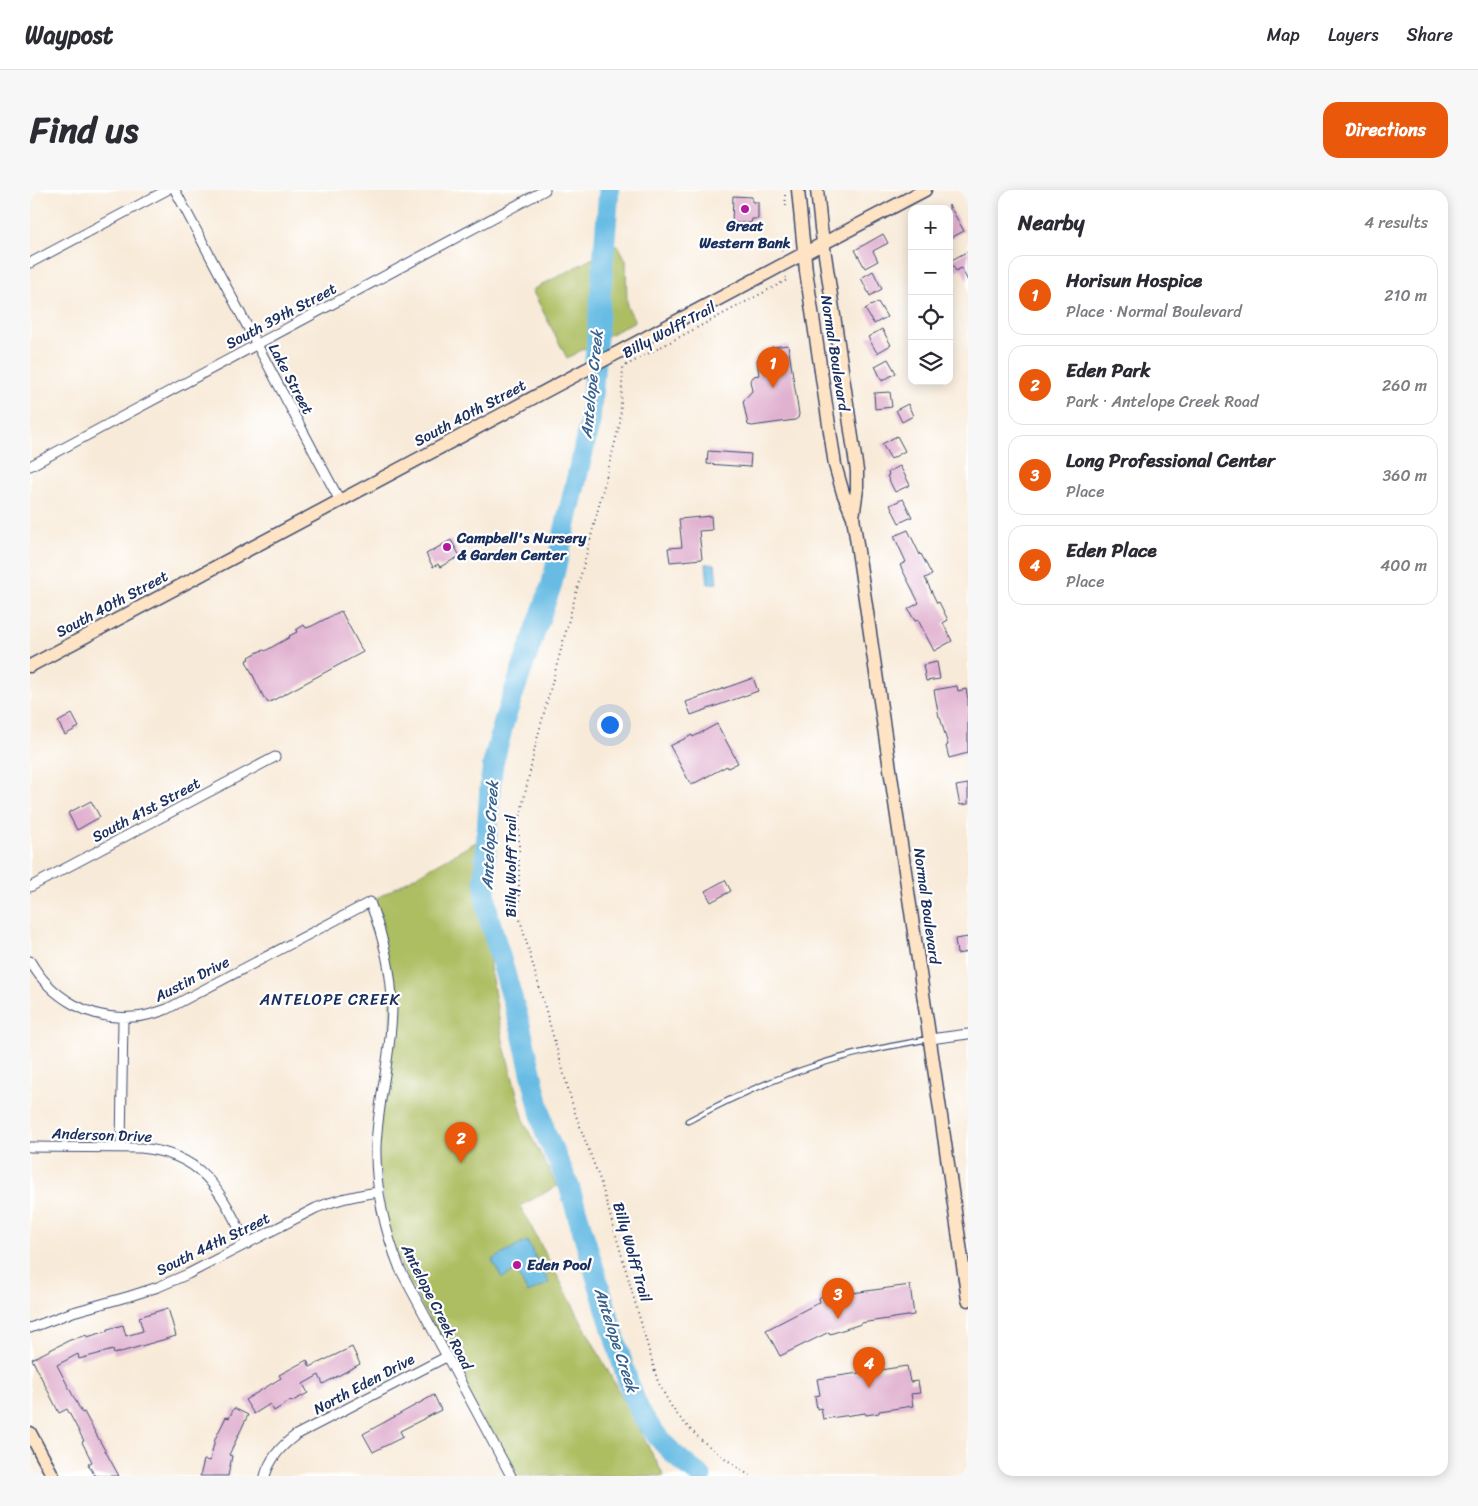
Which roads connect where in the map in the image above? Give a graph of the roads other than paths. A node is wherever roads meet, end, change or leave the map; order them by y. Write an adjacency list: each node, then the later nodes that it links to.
1 (167, 190): 9 (street)
2 (175, 190): 10 (street, Lake Street)
3 (545, 190): 10 (street, South 39th Street)
4 (798, 190): 8 (main road, Normal Boulevard)
5 (818, 190): 7 (main road, Normal Boulevard)
6 (925, 190): 7 (main road, South 40th Street)
7 (823, 243): 8 (main road, South 40th Street); 13 (main road, Normal Boulevard)
8 (804, 253): 12 (main road, South 40th Street); 13 (main road, Normal Boulevard)
9 (30, 263)
10 (257, 345): 11 (street, South 39th Street); 12 (street, Lake Street)
11 (30, 466)
12 (340, 501): 14 (main road, South 40th Street)
13 (853, 517): 21 (main road, Normal Boulevard)
14 (30, 666)
15 (275, 757): 16 (street, South 41st Street)
16 (30, 887)
17 (370, 902): 19 (street, Austin Drive); 25 (street, Antelope Creek Road)
18 (30, 962): 19 (street, Austin Drive)
19 (123, 1018): 24 (street)
20 (968, 1034): 21 (street)
21 (930, 1039): 22 (lane); 27 (main road, Normal Boulevard)
22 (688, 1121)
23 (30, 1147): 24 (street, Anderson Drive)
24 (121, 1147): 26 (street, Anderson Drive)
25 (378, 1192): 26 (street, South 44th Street); 29 (street, Antelope Creek Road)
26 (247, 1244): 28 (street, South 44th Street)
27 (968, 1300)
28 (30, 1328)
29 (446, 1357): 32 (street, North Eden Drive); 33 (street, Antelope Creek Road)
30 (30, 1433): 31 (main road)
31 (53, 1476)
32 (265, 1476)
33 (511, 1476)

